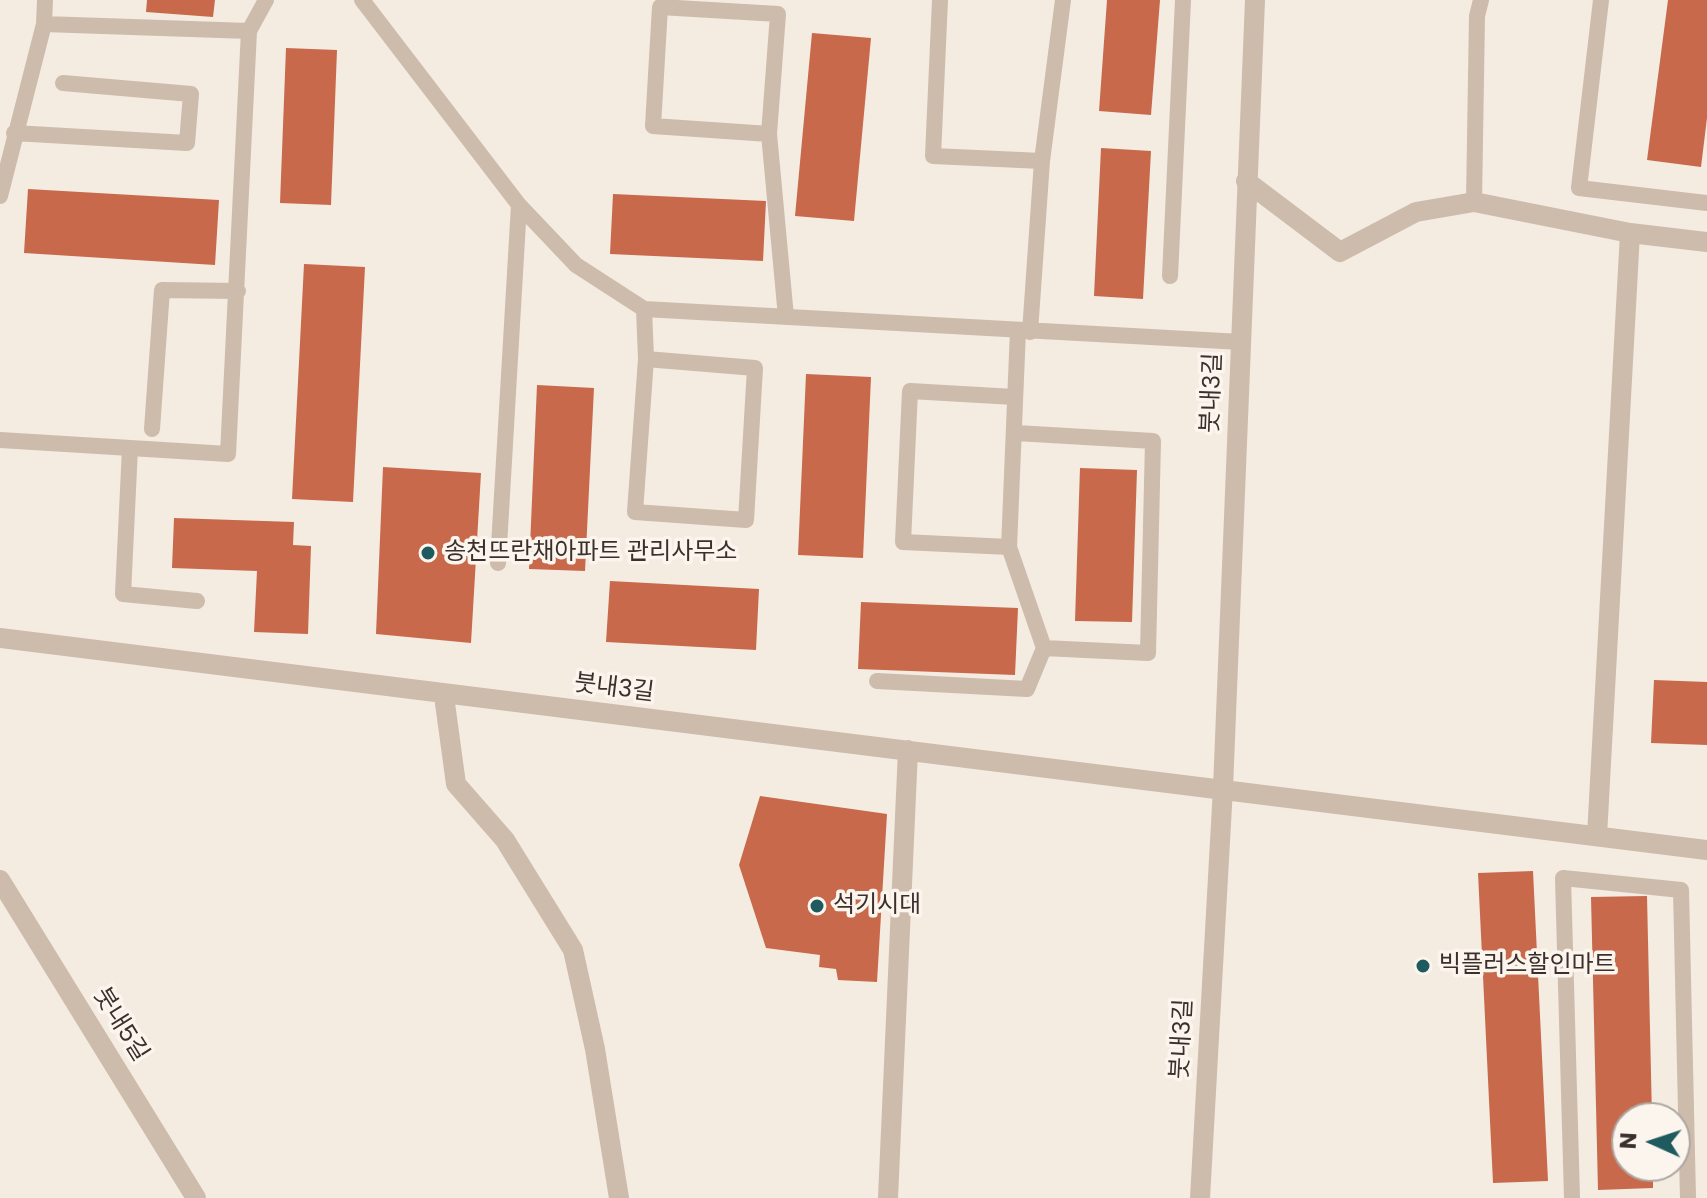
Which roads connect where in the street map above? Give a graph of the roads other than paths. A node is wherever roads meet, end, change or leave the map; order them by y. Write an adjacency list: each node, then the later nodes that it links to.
1 (45, 0): 10 (lane)
2 (266, 0): 11 (lane)
3 (362, 0): 20 (lane)
4 (940, 0): 15 (lane)
5 (1063, 0): 15 (lane)
6 (1183, 0): 23 (lane)
7 (1255, 0): 16 (street, 붓내3길)
8 (1481, 0): 18 (lane)
9 (1601, 0): 19 (lane)
10 (44, 24): 11 (lane); 13 (lane)
11 (249, 31): 24 (lane)
12 (63, 83): 13 (lane)
13 (14, 133): 17 (lane)
14 (769, 134): 14 (lane); 26 (lane)
15 (1042, 161): 27 (lane)
16 (1246, 181): 18 (street); 28 (street, 붓내3길)
17 (0, 196)
18 (1474, 202): 21 (street)
19 (1707, 203)
20 (519, 205): 25 (lane); 36 (lane)
21 (1630, 233): 22 (street); 44 (street)
22 (1707, 242)
23 (1170, 276)
24 (238, 291): 31 (lane); 34 (lane)
25 (644, 309): 26 (lane); 29 (lane)
26 (786, 317): 27 (lane)
27 (1024, 331): 28 (lane); 30 (lane)
28 (1241, 342): 43 (street, 붓내3길)
29 (646, 359): 29 (lane)
30 (1014, 397): 32 (lane); 35 (lane)
31 (152, 429)
32 (1016, 433): 35 (lane); 39 (lane)
33 (0, 440): 34 (lane)
34 (130, 448): 37 (lane)
35 (1009, 547): 39 (lane)
36 (498, 563)
37 (197, 601)
38 (0, 638): 41 (street, 붓내3길)
39 (1044, 648): 40 (lane)
40 (877, 681)
41 (444, 696): 42 (street, 붓내3길); 48 (street)
42 (908, 750): 43 (street, 붓내3길); 49 (street)
43 (1223, 788): 44 (street); 50 (street, 붓내3길)
44 (1597, 836): 45 (street)
45 (1707, 850)
46 (0, 880): 47 (street, 붓내5길)
47 (196, 1198)
48 (619, 1198)
49 (888, 1198)
50 (1200, 1198)
51 (1572, 1198): 52 (lane)
52 (1688, 1198)

